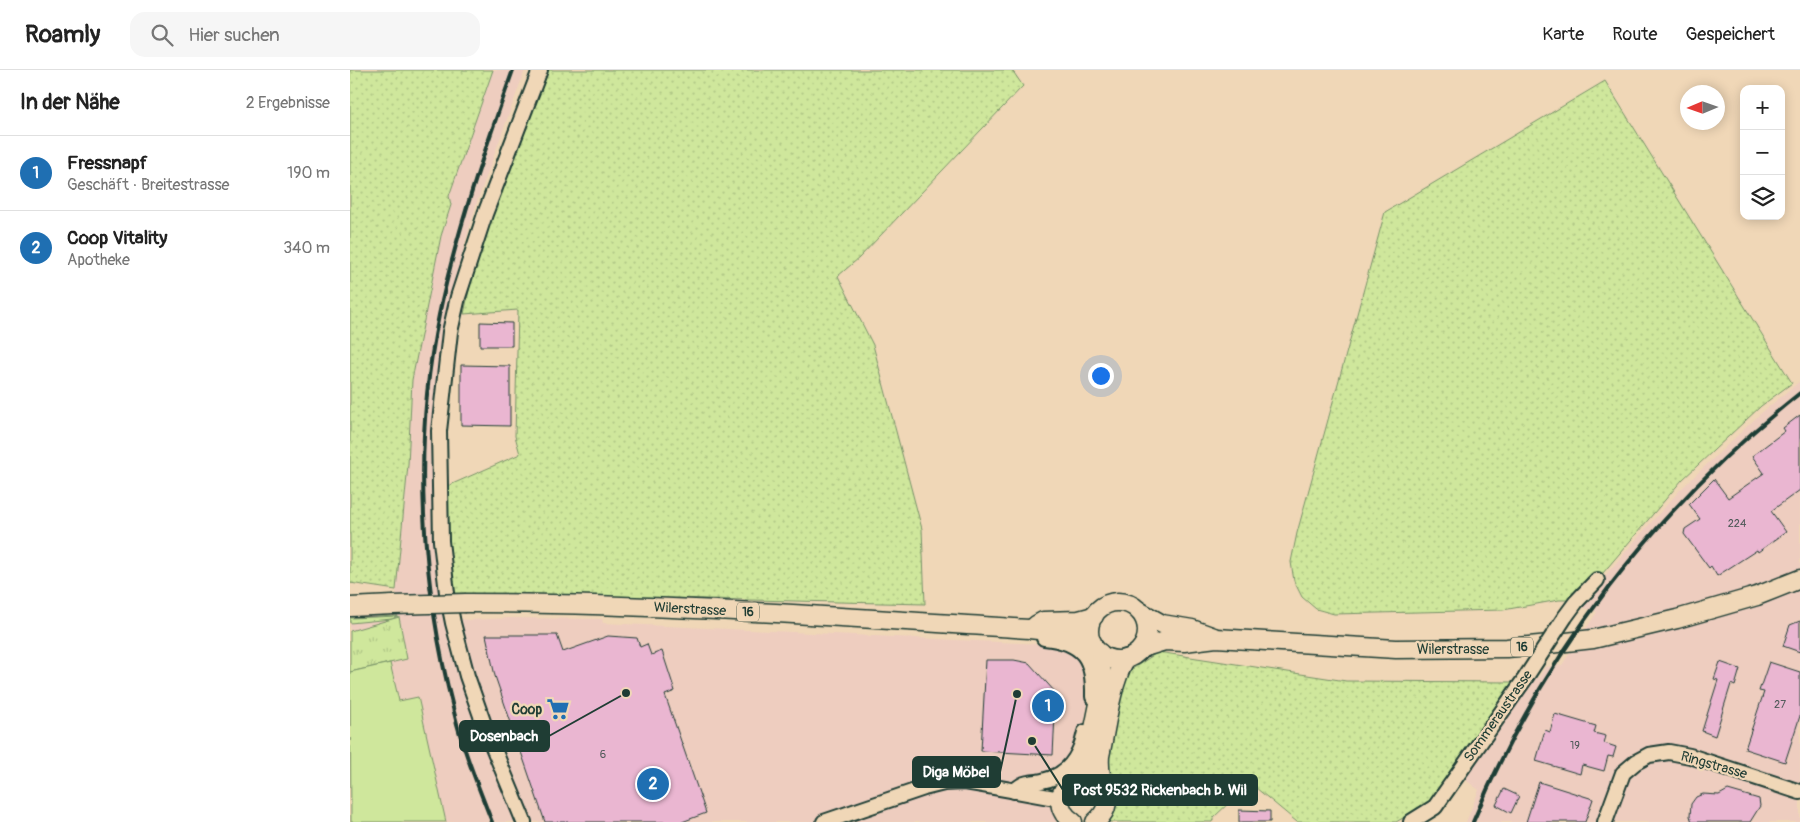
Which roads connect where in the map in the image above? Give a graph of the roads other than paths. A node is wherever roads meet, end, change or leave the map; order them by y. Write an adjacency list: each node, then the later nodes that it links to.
1 (540, 70): 17 (street)
2 (1800, 579): 8 (main road, Wilerstrasse / 16)
3 (1597, 580): 20 (street, Sommeraustrasse, bridge)
4 (350, 607): 7 (main road, Wilerstrasse / 16, bridge)
5 (1139, 611): 6 (main road); 8 (main road, Wilerstrasse / 16); 10 (main road)
6 (1094, 616): 7 (main road, Wilerstrasse / 16); 9 (main road)
7 (1029, 629): 9 (main road, Wilerstrasse / 16); 14 (street)
8 (1216, 638): 10 (main road, Wilerstrasse / 16)
9 (1096, 647): 11 (main road); 12 (main road)
10 (1142, 648): 11 (main road)
11 (1125, 659): 13 (main road)
12 (1073, 780): 13 (main road); 16 (main road)
13 (1105, 790): 19 (main road)
14 (1014, 791): 16 (street); 18 (street)
15 (1800, 792): 21 (street, Ringstrasse)
16 (1065, 814)
17 (524, 822)
18 (824, 822)
19 (1096, 822)
20 (1412, 822)
21 (1606, 822)

